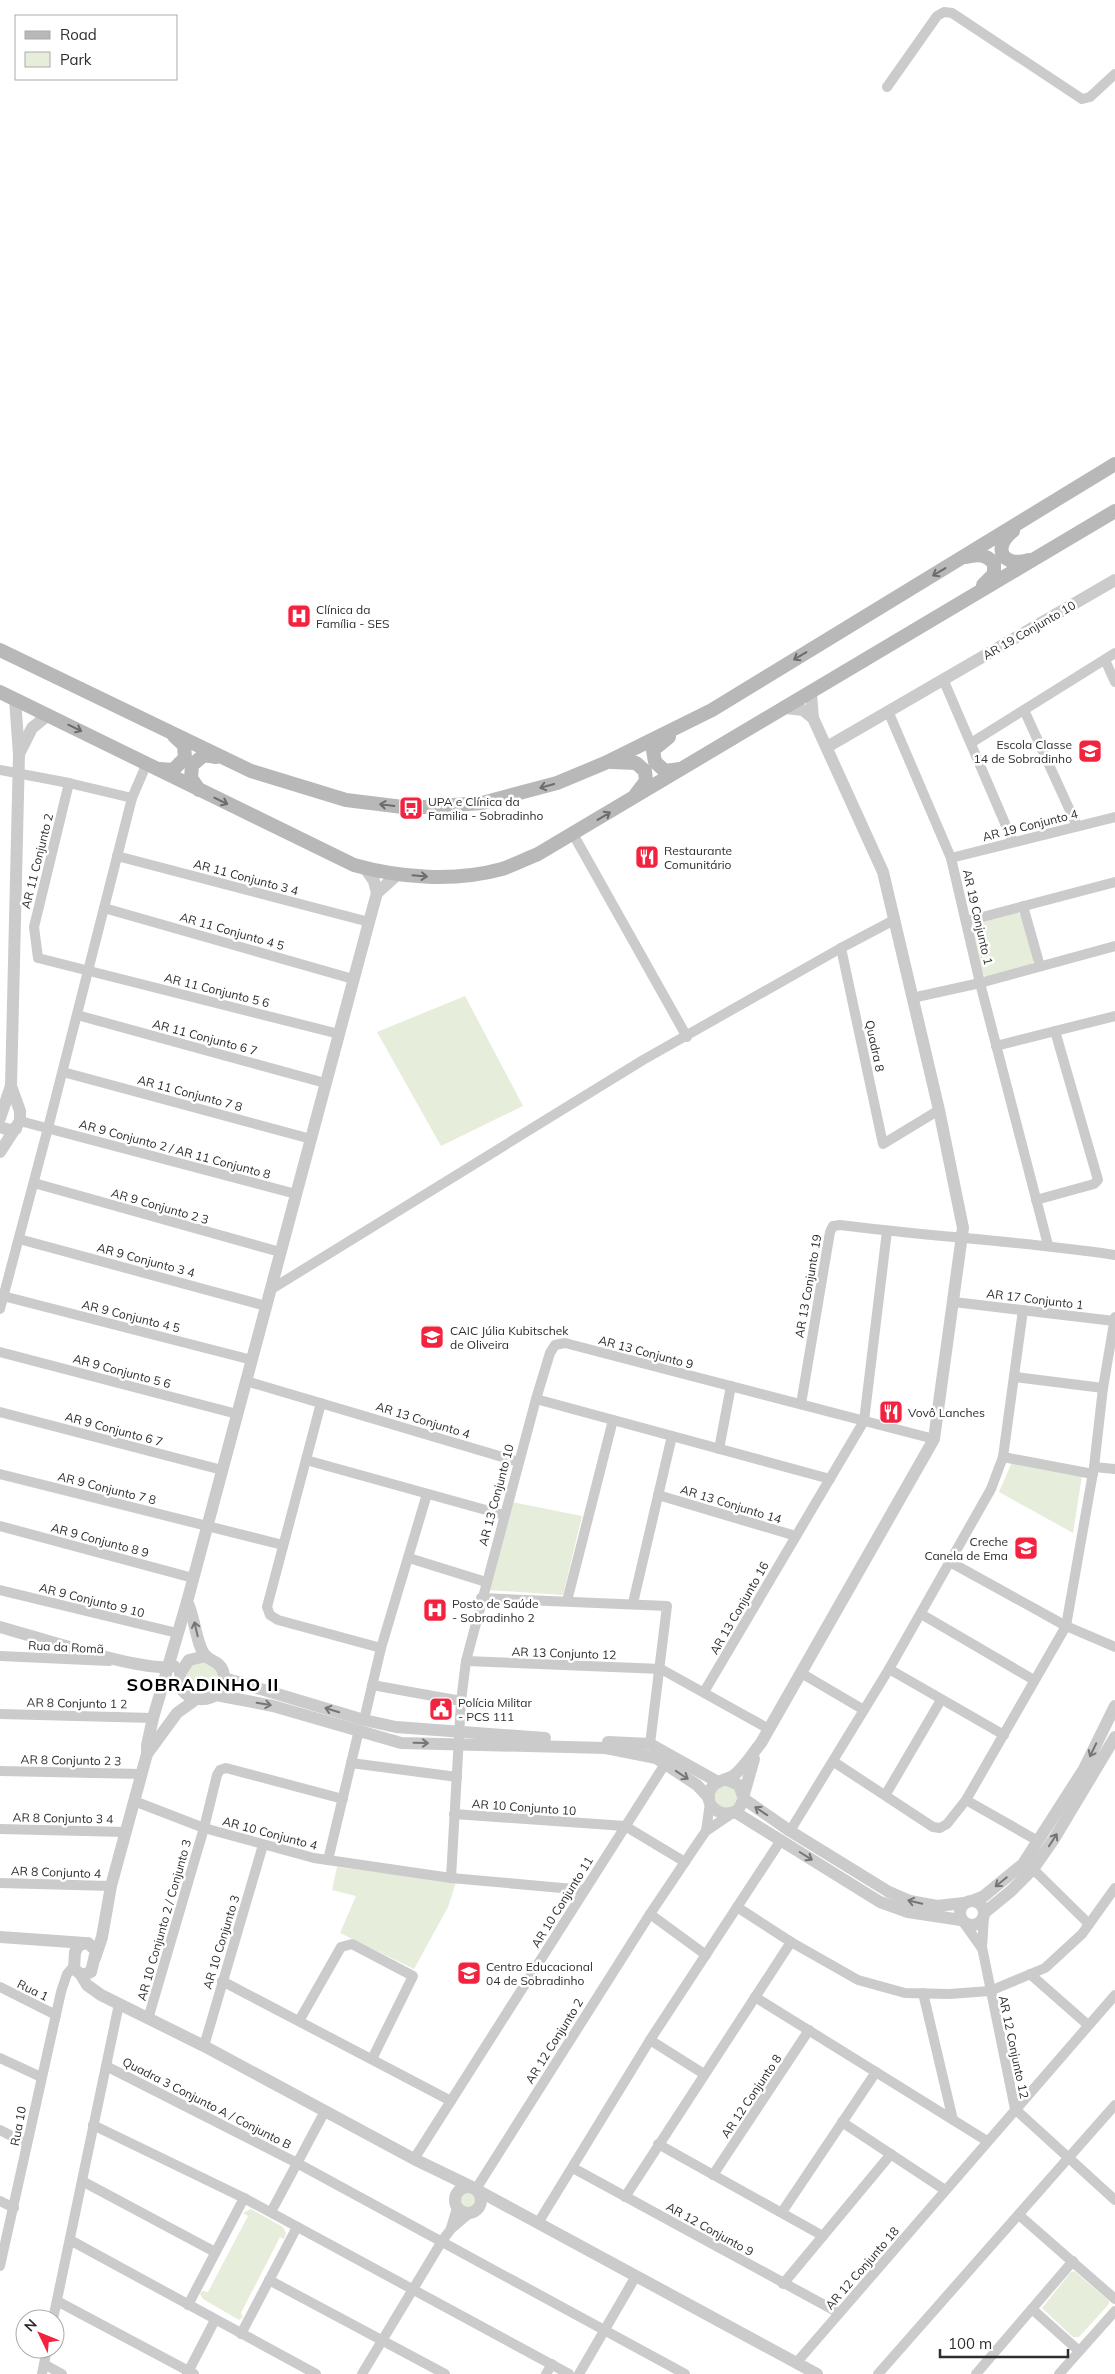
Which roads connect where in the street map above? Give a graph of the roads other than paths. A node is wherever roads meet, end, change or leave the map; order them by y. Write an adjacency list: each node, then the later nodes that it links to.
1 (1115, 74): 2 (street)
2 (888, 86)
3 (1115, 464): 4 (main road)
4 (1057, 498): 6 (main road); 7 (main road)
5 (1115, 511): 7 (main road)
6 (964, 557): 9 (main road); 19 (main road, one-way to 19)
7 (1040, 557): 9 (main road)
8 (1115, 580): 13 (street, AR 19 Conjunto 10)
9 (936, 619): 16 (main road)
10 (0, 650): 24 (main road)
11 (1115, 653): 12 (street)
12 (1105, 660): 14 (street); 20 (street)
13 (944, 679): 21 (street, AR 19 Conjunto 10); 25 (street)
14 (1115, 682)
15 (0, 692): 17 (main road)
16 (811, 693): 18 (main road); 23 (street)
17 (15, 699): 22 (main road); 27 (street)
18 (786, 708): 23 (street); 31 (main road)
19 (712, 710): 29 (main road); 31 (main road)
20 (1024, 710): 25 (street); 39 (street)
21 (888, 712): 26 (street, AR 19 Conjunto 10); 43 (street, AR 19 Conjunto 1)
22 (48, 715): 27 (street); 30 (main road, one-way to 30)
23 (813, 718): 26 (street)
24 (174, 735): 28 (main road); 30 (main road)
25 (971, 743): 41 (street)
26 (827, 747): 50 (street)
27 (19, 754): 33 (street)
28 (220, 757): 29 (main road, one-way to 28); 35 (main road)
29 (605, 763): 37 (main road)
30 (152, 766): 35 (main road); 36 (street)
31 (684, 768): 37 (main road)
32 (0, 770): 33 (street)
33 (17, 772): 34 (street); 68 (street)
34 (69, 783): 36 (street); 56 (street, AR 11 Conjunto 2)
35 (199, 790): 44 (main road, one-way to 44)
36 (132, 798): 42 (street)
37 (632, 798): 40 (main road, one-way to 37)
38 (1115, 817): 39 (street, AR 19 Conjunto 4)
39 (1077, 826): 41 (street, AR 19 Conjunto 4)
40 (573, 834): 45 (main road, one-way to 40); 64 (street)
41 (1013, 842): 43 (street, AR 19 Conjunto 4)
42 (117, 856): 49 (street); 52 (street, AR 11 Conjunto 3 4)
43 (951, 858): 51 (street, AR 19 Conjunto 1)
44 (365, 868): 45 (main road); 47 (street)
45 (398, 874): 47 (street)
46 (1115, 882): 48 (street)
47 (377, 893): 52 (street)
48 (1023, 906): 51 (street); 55 (street)
49 (104, 908): 56 (street); 57 (street, AR 11 Conjunto 4 5)
50 (894, 920): 54 (street); 59 (street)
51 (967, 921): 58 (street, AR 19 Conjunto 1)
52 (368, 922): 57 (street)
53 (1115, 946): 55 (street)
54 (841, 948): 64 (street); 69 (street, Quadra 8)
55 (1040, 966): 58 (street)
56 (88, 971): 60 (street); 63 (street, AR 11 Conjunto 5 6)
57 (353, 979): 63 (street)
58 (980, 982): 59 (street); 65 (street, AR 19 Conjunto 1)
59 (912, 998): 69 (street)
60 (77, 1016): 66 (street); 67 (street, AR 11 Conjunto 6 7)
61 (1115, 1016): 62 (street)
62 (1055, 1031): 65 (street); 78 (street)
63 (339, 1034): 67 (street)
64 (687, 1037): 85 (street)
65 (996, 1046): 78 (street, AR 19 Conjunto 1)
66 (62, 1072): 73 (street); 74 (street, AR 11 Conjunto 7 8)
67 (326, 1083): 74 (street)
68 (11, 1086): 70 (street); 71 (street)
69 (939, 1110): 81 (street)
70 (1, 1115): 71 (street)
71 (19, 1120): 72 (street); 73 (street, AR 9 Conjunto 2 / AR 11 Conjunto 8); 75 (street)
72 (0, 1127)
73 (48, 1128): 76 (street); 77 (street, AR 9 Conjunto 2 / AR 11 Conjunto 8)
74 (311, 1139): 77 (street)
75 (0, 1150)
76 (34, 1184): 80 (street); 83 (street, AR 9 Conjunto 2 3)
77 (296, 1194): 83 (street)
78 (1036, 1200): 82 (street, AR 19 Conjunto 1)
79 (887, 1231): 81 (street, AR 13 Conjunto 19); 101 (street, AR 13 Conjunto 19); 105 (street)
80 (19, 1239): 86 (street); 88 (street, AR 9 Conjunto 3 4)
81 (962, 1239): 82 (street); 87 (street)
82 (1048, 1245): 84 (street)
83 (280, 1252): 85 (street)
84 (1115, 1255)
85 (270, 1290): 88 (street)
86 (3, 1296): 89 (street); 94 (street, AR 9 Conjunto 4 5)
87 (954, 1302): 90 (street, AR 17 Conjunto 1); 107 (street)
88 (266, 1306): 94 (street)
89 (0, 1309)
90 (1023, 1310): 91 (street, AR 17 Conjunto 1); 95 (street)
91 (1114, 1319): 98 (street)
92 (555, 1345): 97 (street, AR 13 Conjunto 9); 99 (street, AR 13 Conjunto 10)
93 (0, 1352): 103 (street, AR 9 Conjunto 5 6)
94 (252, 1360): 96 (street)
95 (1015, 1376): 98 (street); 109 (street)
96 (246, 1381): 100 (street, AR 13 Conjunto 4); 103 (street)
97 (731, 1386): 101 (street, AR 13 Conjunto 9); 108 (street)
98 (1103, 1388): 114 (street)
99 (536, 1399): 104 (street); 111 (street, AR 13 Conjunto 10)
100 (321, 1403): 110 (street); 111 (street, AR 13 Conjunto 4)
101 (801, 1404): 105 (street, AR 13 Conjunto 9)
102 (0, 1412): 113 (street, AR 9 Conjunto 6 7)
103 (237, 1414): 113 (street)
104 (613, 1420): 106 (street); 130 (street)
105 (864, 1421): 107 (street, AR 13 Conjunto 9); 116 (street, AR 13 Conjunto 16)
106 (672, 1436): 108 (street); 118 (street)
107 (934, 1439): 147 (street)
108 (719, 1449): 116 (street)
109 (1003, 1458): 114 (street); 125 (street)
110 (306, 1460): 117 (street); 123 (street)
111 (519, 1462): 119 (street, AR 13 Conjunto 10)
112 (1115, 1469): 114 (street)
113 (222, 1470): 121 (street)
114 (1093, 1470): 134 (street)
115 (0, 1474): 121 (street, AR 9 Conjunto 7 8)
116 (830, 1478): 122 (street, AR 13 Conjunto 16)
117 (427, 1494): 119 (street); 124 (street, AR 10 Conjunto 4)
118 (658, 1495): 122 (street, AR 13 Conjunto 14); 132 (street)
119 (504, 1515): 127 (street, AR 13 Conjunto 10)
120 (0, 1526): 126 (street, AR 9 Conjunto 8 9)
121 (207, 1526): 123 (street, AR 9 Conjunto 7 8); 126 (street)
122 (796, 1536): 152 (street, AR 13 Conjunto 16)
123 (283, 1545): 138 (street)
124 (409, 1558): 127 (street); 138 (street, AR 10 Conjunto 4)
125 (950, 1562): 133 (street); 134 (street)
126 (193, 1578): 131 (street)
127 (486, 1582): 129 (street, AR 13 Conjunto 10)
128 (0, 1590): 136 (street, AR 9 Conjunto 9 10)
129 (481, 1598): 130 (street); 141 (street, AR 13 Conjunto 10)
130 (567, 1601): 132 (street)
131 (187, 1602): 136 (street); 140 (street, one-way to 131)
132 (633, 1603): 145 (street)
133 (921, 1614): 146 (street); 149 (street)
134 (1066, 1626): 137 (street); 149 (street)
135 (0, 1627): 142 (street)
136 (177, 1634): 144 (street)
137 (1115, 1647)
138 (381, 1648): 151 (street, AR 10 Conjunto 4)
139 (0, 1656): 142 (street, Rua da Romã)
140 (206, 1656): 143 (street); 148 (street)
141 (466, 1662): 145 (street, AR 13 Conjunto 12); 155 (street, AR 13 Conjunto 10)
142 (131, 1663): 144 (street)
143 (185, 1663): 144 (street); 150 (street)
144 (167, 1668): 150 (street); 161 (street)
145 (661, 1669): 152 (street); 168 (street)
146 (889, 1669): 156 (street); 158 (street)
147 (801, 1674): 158 (street); 163 (street)
148 (224, 1678): 153 (street); 162 (street, one-way to 148)
149 (1034, 1680): 164 (street)
150 (180, 1684): 154 (street)
151 (372, 1685): 155 (street); 162 (street, AR 10 Conjunto 4)
152 (704, 1692): 163 (street)
153 (216, 1695): 154 (street); 162 (street, one-way to 162)
154 (195, 1700): 159 (street)
155 (461, 1700): 166 (street, AR 13 Conjunto 10)
156 (941, 1700): 164 (street); 177 (street)
157 (1115, 1706): 191 (street, one-way to 191)
158 (864, 1710): 170 (street)
159 (177, 1713): 161 (street); 169 (street)
160 (0, 1714): 161 (street, AR 8 Conjunto 1 2)
161 (153, 1718): 169 (street)
162 (361, 1725): 166 (street); 171 (street, AR 10 Conjunto 4)
163 (769, 1729): 167 (street)
164 (1004, 1735): 181 (street)
165 (1115, 1737): 195 (street, one-way to 165)
166 (460, 1738): 168 (street); 172 (street); 175 (street, AR 13 Conjunto 10)
167 (761, 1743): 176 (street); 178 (street)
168 (650, 1744): 176 (street)
169 (147, 1754): 174 (street)
170 (834, 1762): 177 (street); 190 (street)
171 (351, 1763): 175 (street); 179 (street, AR 10 Conjunto 4)
172 (664, 1764): 180 (street, one-way to 180); 185 (street, AR 10 Conjunto 11)
173 (0, 1771): 174 (street, AR 8 Conjunto 2 3)
174 (142, 1774): 182 (street)
175 (456, 1777): 184 (street, AR 13 Conjunto 10)
176 (722, 1781): 178 (street); 180 (street)
177 (886, 1794): 181 (street)
178 (744, 1797): 183 (street); 190 (street, one-way to 178)
179 (343, 1799): 186 (street, AR 10 Conjunto 4); 193 (street, AR 10 Conjunto 4)
180 (709, 1800): 183 (street); 188 (street)
181 (966, 1800): 191 (street)
182 (134, 1801): 186 (street); 189 (street)
183 (733, 1813): 188 (street); 190 (street)
184 (454, 1814): 185 (street, AR 10 Conjunto 10); 196 (street, AR 10 Conjunto 10)
185 (625, 1826): 194 (street); 200 (street, AR 10 Conjunto 11)
186 (204, 1828): 192 (street, AR 10 Conjunto 4); 227 (street, AR 10 Conjunto 2 / Conjunto 3)
187 (0, 1829): 189 (street, AR 8 Conjunto 3 4)
188 (706, 1831): 194 (street, AR 12 Conjunto 2)
189 (126, 1832): 198 (street)
190 (786, 1836): 201 (street, one-way to 190); 202 (street); 205 (street, one-way to 205)
191 (1038, 1841): 201 (street, one-way to 201)
192 (263, 1845): 193 (street, AR 10 Conjunto 4); 218 (street, AR 10 Conjunto 3)
193 (328, 1860): 196 (street)
194 (685, 1862): 203 (street, AR 12 Conjunto 2)
195 (1033, 1868): 204 (street); 207 (street)
196 (451, 1878): 200 (street)
197 (0, 1883): 198 (street, AR 8 Conjunto 4)
198 (111, 1886): 206 (street)
199 (1115, 1888): 207 (street)
200 (584, 1890): 239 (street, AR 10 Conjunto 11)
201 (969, 1902): 204 (street); 205 (street)
202 (737, 1907): 210 (street); 214 (street)
203 (650, 1914): 214 (street); 258 (street, AR 12 Conjunto 2)
204 (984, 1915): 205 (street); 212 (street)
205 (963, 1921): 212 (street)
206 (104, 1922): 211 (street); 215 (street)
207 (1089, 1924): 217 (street)
208 (0, 1937): 209 (street)
209 (55, 1941): 211 (street); 213 (street)
210 (791, 1942): 221 (street); 224 (street)
211 (88, 1943): 213 (street); 215 (street)
212 (982, 1947): 220 (street, AR 12 Conjunto 12)
213 (75, 1952): 216 (street)
214 (706, 1955): 231 (street)
215 (94, 1964): 216 (street); 222 (street)
216 (78, 1971): 222 (street); 226 (street, Rua 10)
217 (1030, 1974): 220 (street); 229 (street)
218 (222, 1980): 228 (street); 232 (street, AR 10 Conjunto 3)
219 (0, 1987): 226 (street, Rua 1)
220 (990, 1991): 221 (street); 241 (street, AR 12 Conjunto 12)
221 (923, 1993): 243 (street)
222 (101, 1995): 225 (street)
223 (1115, 1995): 229 (street, AR 12 Conjunto 18)
224 (755, 1997): 230 (street); 237 (street)
225 (119, 2004): 227 (street); 235 (street)
226 (56, 2015): 238 (street, Rua 10)
227 (148, 2019): 232 (street)
228 (299, 2021): 234 (street); 234 (street)
229 (1088, 2025): 241 (street, AR 12 Conjunto 18)
230 (809, 2030): 236 (street); 256 (street, AR 12 Conjunto 8)
231 (650, 2040): 237 (street); 254 (street)
232 (204, 2046): 242 (street)
233 (0, 2058): 238 (street)
234 (372, 2059): 239 (street)
235 (106, 2066): 245 (street); 253 (street, Quadra 3 Conjunto A / Conjunto B)
236 (876, 2072): 243 (street); 244 (street)
237 (704, 2074): 249 (street)
238 (41, 2077): 248 (street, Rua 10)
239 (451, 2101): 252 (street, AR 10 Conjunto 11)
240 (1115, 2106): 251 (street)
241 (1015, 2109): 247 (street, AR 12 Conjunto 18); 251 (street)
242 (325, 2111): 252 (street); 253 (street)
243 (953, 2120): 247 (street)
244 (842, 2122): 250 (street); 270 (street)
245 (94, 2125): 257 (street); 262 (street)
246 (0, 2130): 248 (street)
247 (987, 2141): 259 (street, AR 12 Conjunto 18)
248 (27, 2144): 266 (street, Rua 10)
249 (658, 2144): 256 (street); 261 (street)
250 (890, 2154): 259 (street); 275 (street)
251 (1069, 2158): 263 (street); 271 (street)
252 (414, 2159): 255 (street)
253 (297, 2163): 269 (street); 277 (street, Quadra 3 Conjunto A / Conjunto B)
254 (573, 2168): 261 (street, AR 12 Conjunto 9); 272 (street)
255 (446, 2173): 258 (street); 260 (street)
256 (713, 2175): 270 (street)
257 (82, 2181): 276 (street); 278 (street)
258 (475, 2189): 260 (street); 265 (street); 268 (street)
259 (945, 2190): 291 (street, AR 12 Conjunto 18)
260 (457, 2192): 267 (street)
261 (625, 2197): 283 (street, AR 12 Conjunto 9)
262 (244, 2198): 269 (street); 278 (street)
263 (1115, 2200)
264 (0, 2201): 266 (street)
265 (497, 2202): 268 (street); 272 (street)
266 (14, 2208): 280 (street, Rua 10)
267 (457, 2208): 268 (street); 274 (street)
268 (474, 2211): 274 (street)
269 (271, 2212): 273 (street)
270 (782, 2212): 275 (street)
271 (1019, 2215): 279 (street); 310 (street)
272 (538, 2223): 281 (street)
273 (297, 2227): 282 (street); 284 (street)
274 (451, 2229): 277 (street)
275 (822, 2236): 283 (street)
276 (70, 2240): 286 (street); 287 (street)
277 (442, 2241): 284 (street); 293 (street, Quadra 3 Conjunto A / Conjunto B)
278 (215, 2252): 287 (street)
279 (1073, 2261): 285 (street); 289 (street)
280 (0, 2266)
281 (636, 2276): 293 (street); 297 (street)
282 (269, 2280): 294 (street); 295 (street)
283 (783, 2284): 291 (street, AR 12 Conjunto 9)
284 (413, 2289): 295 (street); 298 (street)
285 (1115, 2299)
286 (57, 2301): 288 (street); 300 (street)
287 (188, 2304): 292 (street)
288 (55, 2309)
289 (1032, 2309): 296 (street); 311 (street)
290 (1115, 2311): 296 (street)
291 (839, 2313): 297 (street, AR 12 Conjunto 18)
292 (215, 2320): 294 (street); 300 (street)
293 (605, 2331): 307 (street); 308 (street, Quadra 3 Conjunto A / Conjunto B)
294 (241, 2334): 302 (street)
295 (382, 2340): 303 (street); 304 (street)
296 (1079, 2351): 312 (street)
297 (797, 2362): 309 (street)
298 (552, 2364): 305 (street); 306 (street)
299 (43, 2369): 301 (street)
300 (190, 2373)
301 (62, 2374)
302 (316, 2374)
303 (362, 2374)
304 (445, 2374)
305 (546, 2374)
306 (569, 2374)
307 (579, 2374)
308 (685, 2374)
309 (818, 2374)
310 (878, 2374)
311 (976, 2374)
312 (1059, 2374)

